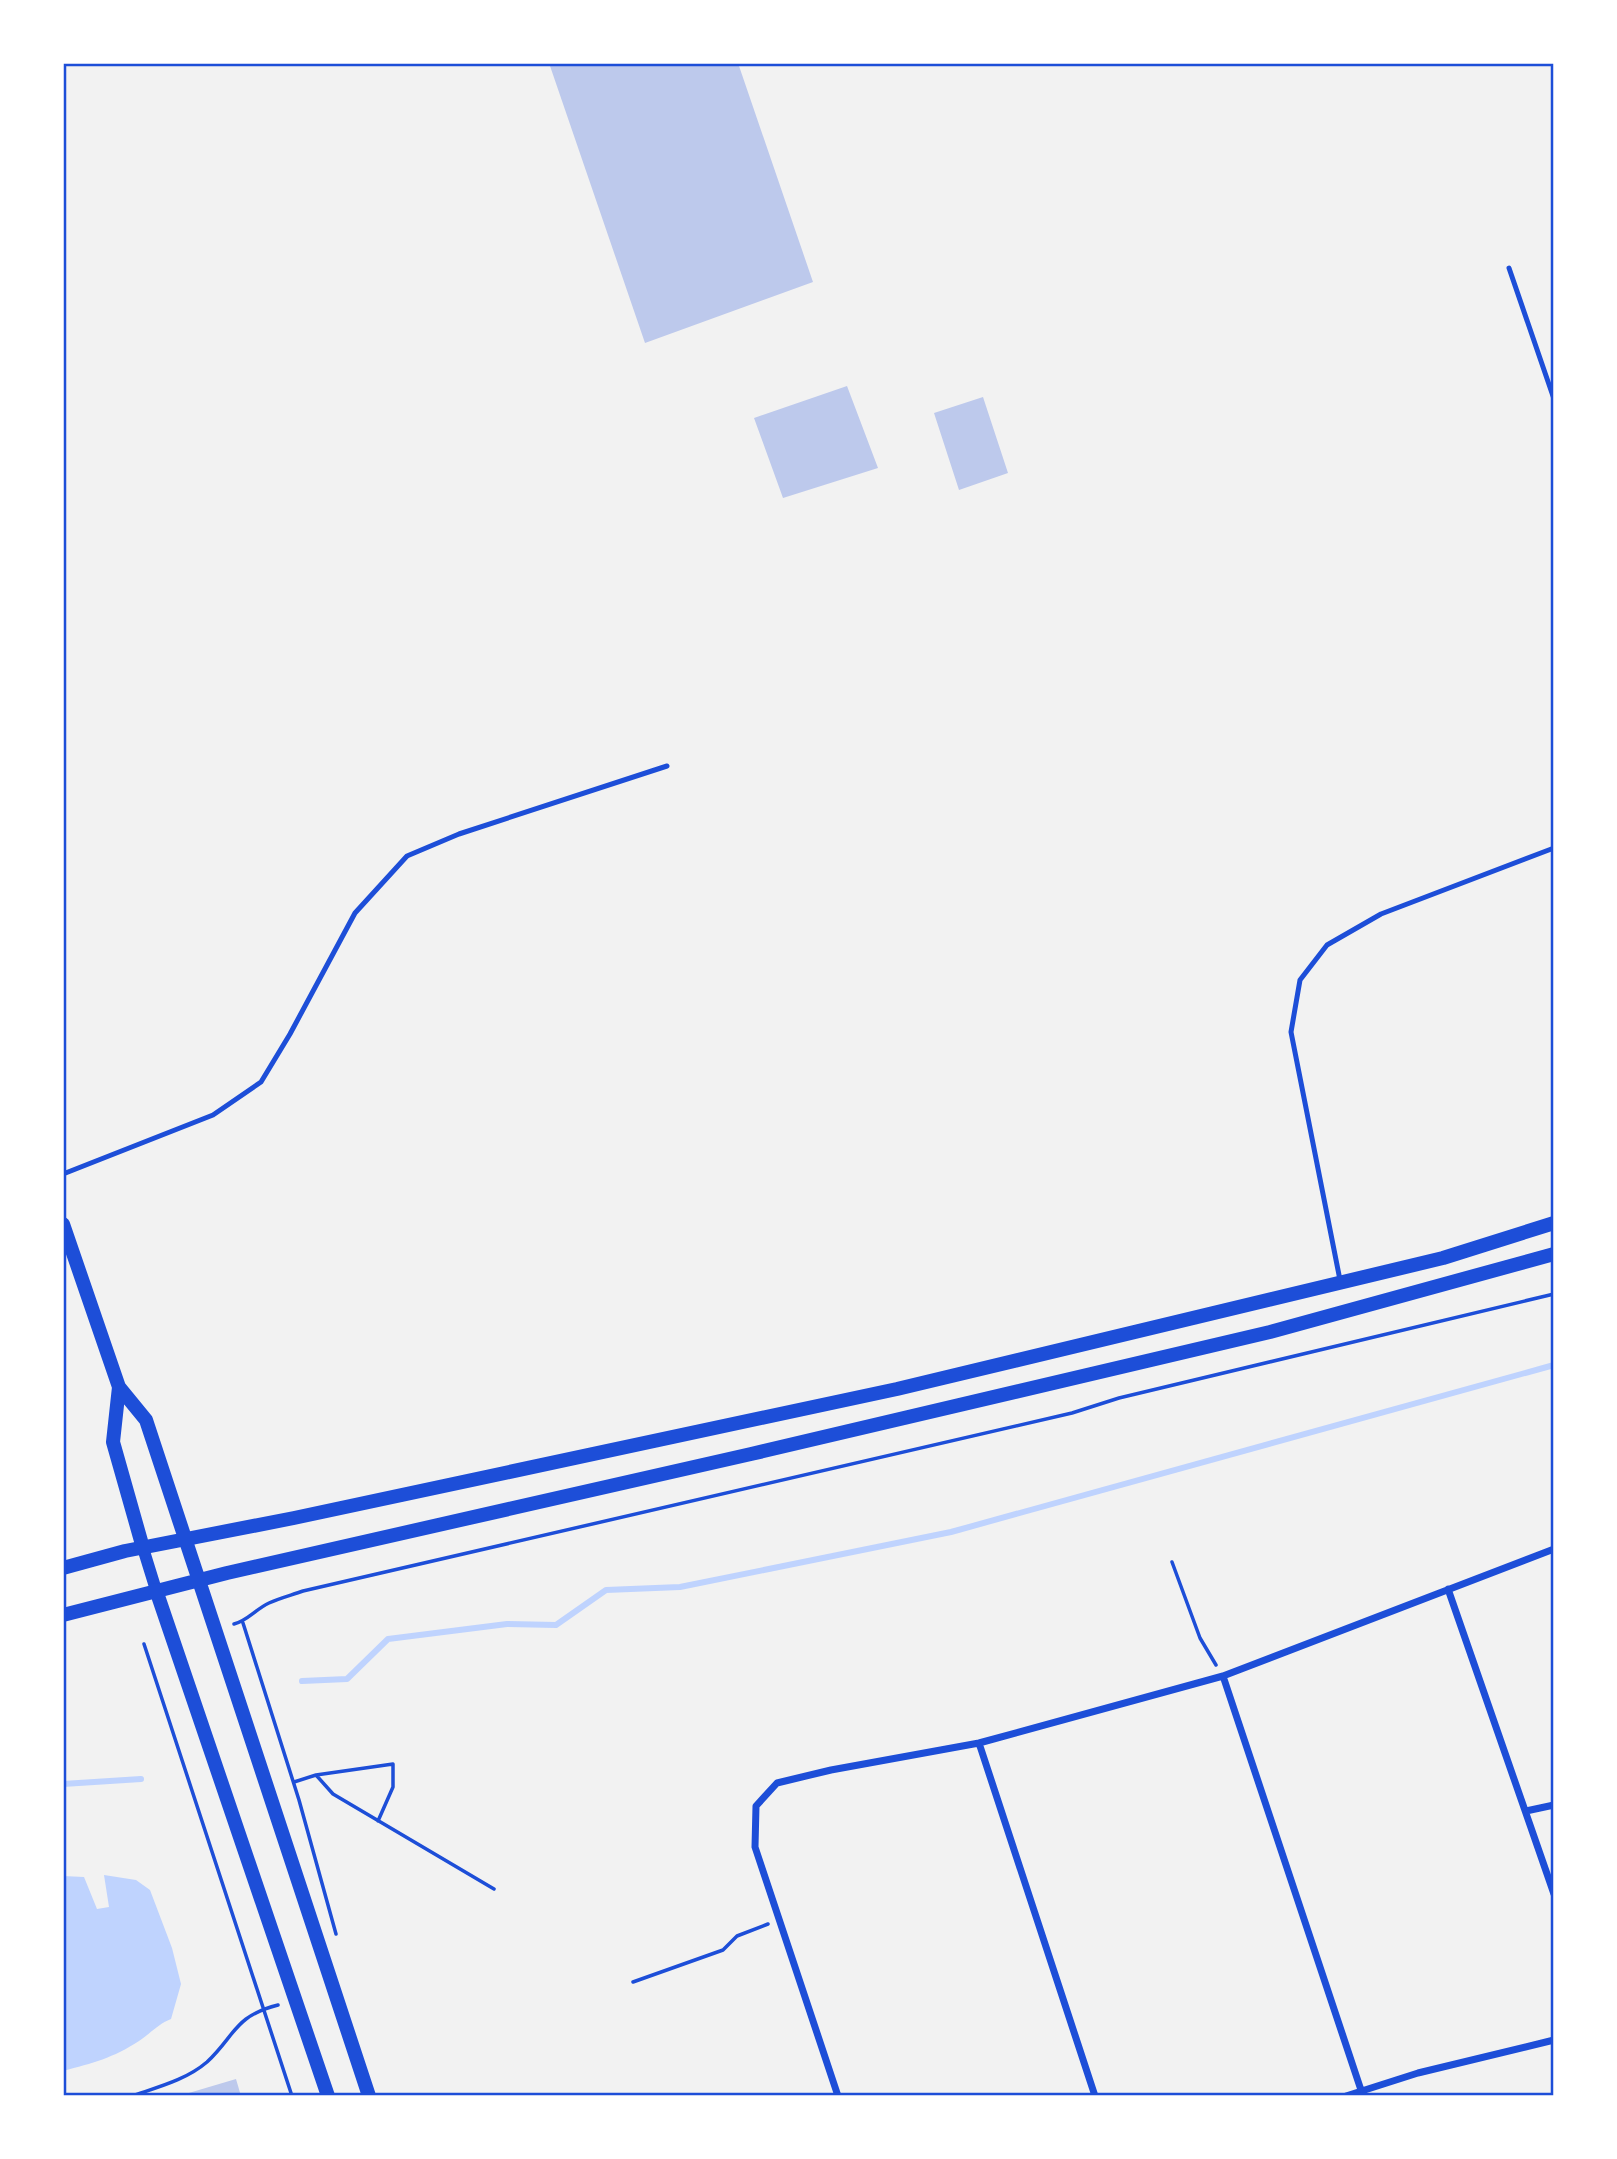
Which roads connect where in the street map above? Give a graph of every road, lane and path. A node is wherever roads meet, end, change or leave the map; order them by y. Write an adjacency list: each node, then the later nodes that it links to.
1 (1509, 268): 2 (lane)
2 (1554, 399)
3 (667, 766): 5 (lane)
4 (1554, 848): 9 (lane)
5 (63, 1174)
6 (1554, 1223): 9 (main road)
7 (63, 1224): 11 (main road)
8 (1554, 1254): 17 (main road)
9 (1340, 1283): 12 (main road)
10 (1554, 1294): 21 (path)
11 (119, 1387): 12 (main road); 13 (main road)
12 (185, 1539): 13 (main road); 17 (main road)
13 (143, 1548): 16 (main road); 19 (street)
14 (1554, 1549): 18 (street)
15 (1172, 1562): 24 (path)
16 (63, 1568)
17 (198, 1580): 19 (main road); 43 (main road)
18 (1448, 1589): 24 (street); 29 (street)
19 (156, 1590): 20 (main road); 36 (main road)
20 (63, 1615)
21 (243, 1622): 22 (path); 27 (path)
22 (234, 1624)
23 (144, 1644): 37 (path)
24 (1223, 1675): 25 (street); 39 (street)
25 (979, 1743): 33 (street); 45 (street)
26 (316, 1775): 27 (path); 30 (path); 30 (path)
27 (294, 1782): 34 (path)
28 (1554, 1805): 29 (street)
29 (1526, 1811): 32 (street)
30 (378, 1821): 31 (path)
31 (494, 1889)
32 (1554, 1894)
33 (779, 1920): 35 (path); 44 (street)
34 (339, 1943)
35 (633, 1982)
36 (296, 2000): 37 (path); 42 (main road)
37 (262, 2009): 40 (path); 41 (path)
38 (1554, 2040): 39 (street)
39 (1362, 2094): 46 (street)
40 (132, 2096)
41 (292, 2096)
42 (328, 2096)
43 (369, 2096)
44 (838, 2096)
45 (1096, 2096)
46 (1346, 2096)

